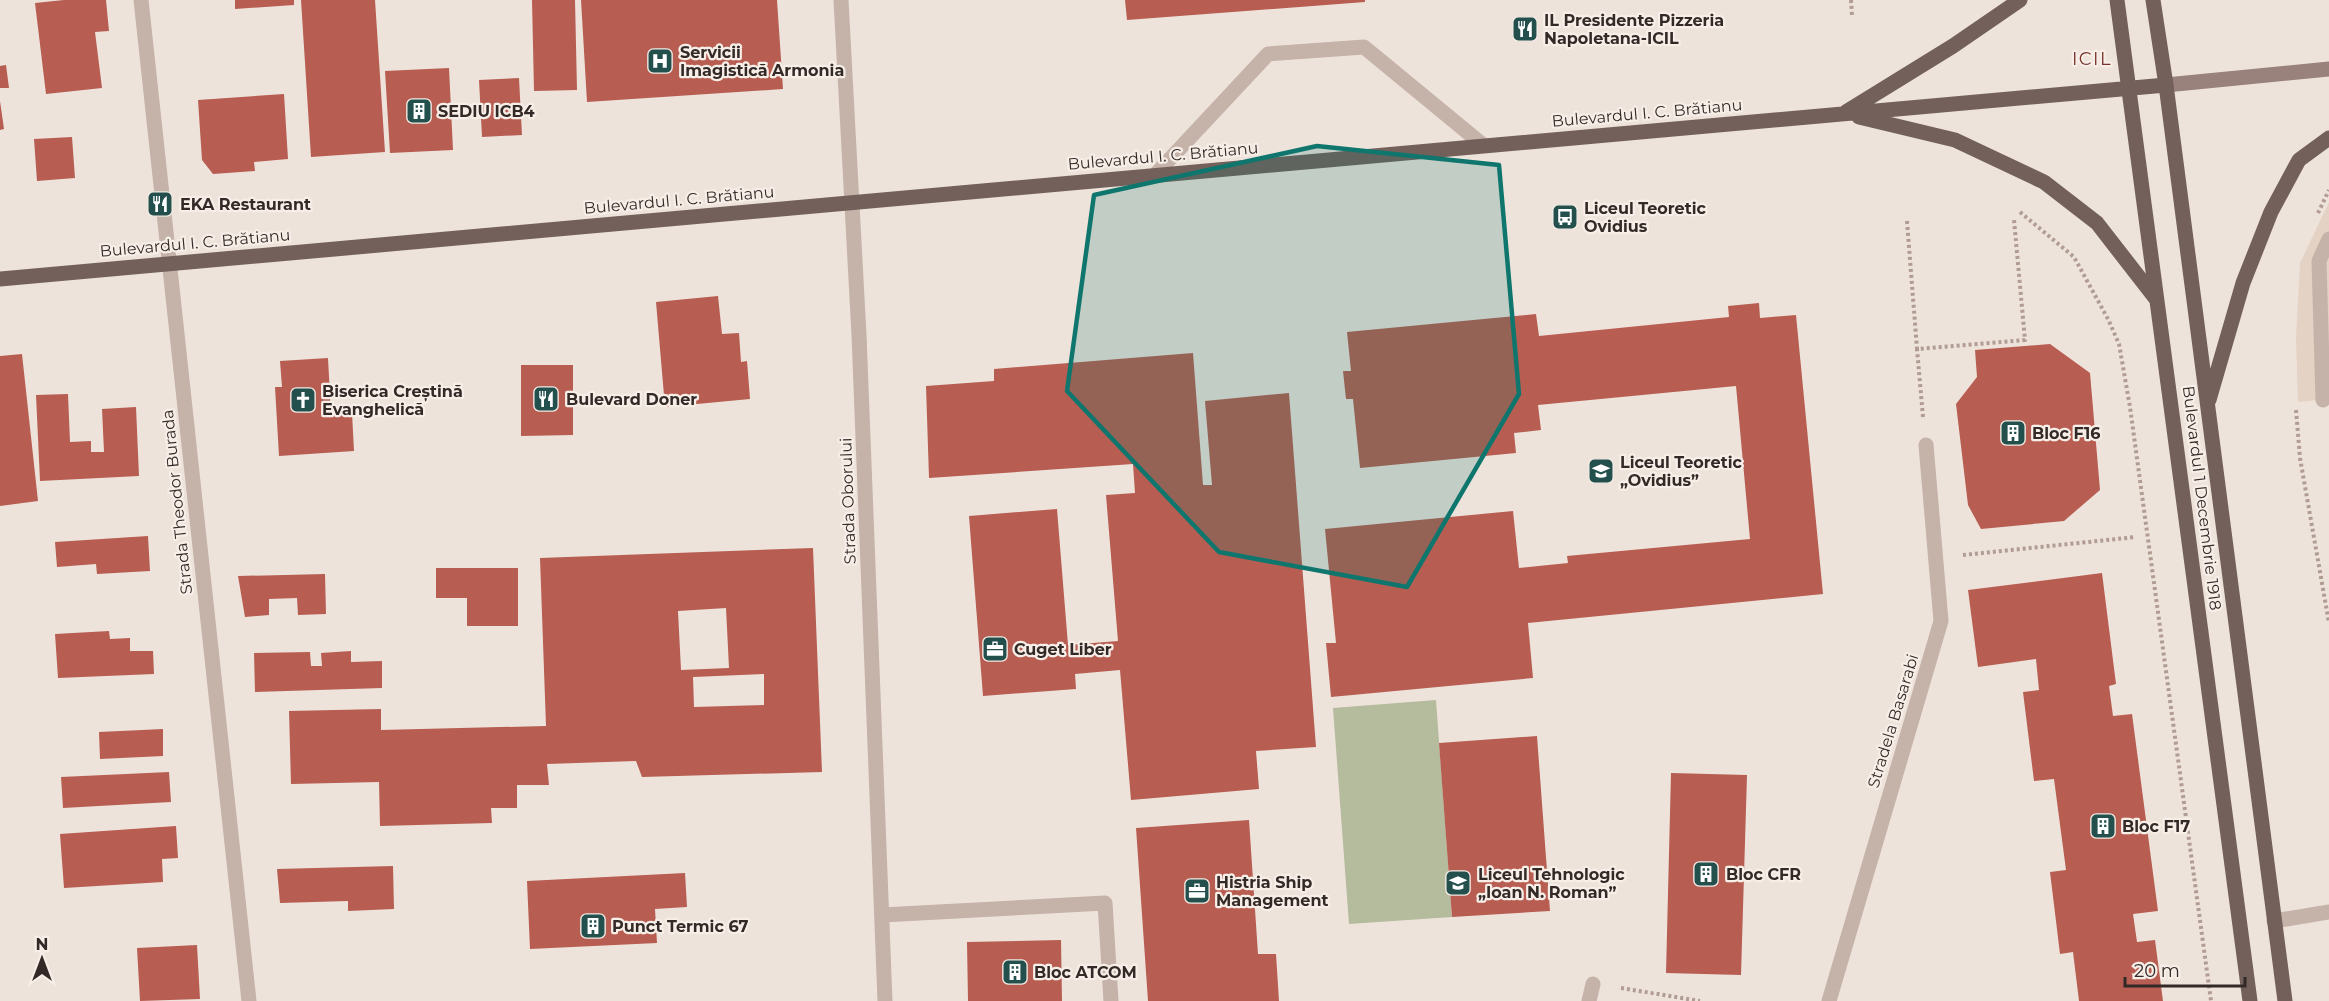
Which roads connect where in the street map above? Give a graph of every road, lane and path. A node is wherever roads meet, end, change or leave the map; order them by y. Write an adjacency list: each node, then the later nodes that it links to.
1 (141, 0): 20 (street, Strada Theodor Burada)
2 (841, 0): 15 (street, Strada Oborului)
3 (1851, 0): 7 (path)
4 (2020, 0): 11 (main road)
5 (2117, 0): 10 (main road, Bulevardul 1 Decembrie 1918)
6 (2153, 0): 9 (main road, Bulevardul 1 Decembrie 1918)
7 (1852, 15)
8 (2329, 69): 9 (main road, Bulevardul I. C. Brătianu)
9 (2166, 85): 10 (main road, Bulevardul I. C. Brătianu); 26 (main road, Bulevardul 1 Decembrie 1918)
10 (2130, 89): 11 (main road, Bulevardul I. C. Brătianu); 22 (main road, Bulevardul 1 Decembrie 1918)
11 (1845, 113): 13 (main road, Bulevardul I. C. Brătianu); 22 (main road)
12 (2329, 138): 26 (main road)
13 (1483, 145): 14 (main road, Bulevardul I. C. Brătianu); 14 (street)
14 (1155, 175): 15 (main road, Bulevardul I. C. Brătianu)
15 (852, 203): 20 (main road, Bulevardul I. C. Brătianu); 31 (street, Strada Oborului)
16 (2020, 212): 40 (path)
17 (2014, 220): 23 (path)
18 (1907, 221): 23 (path)
19 (2329, 239): 24 (street)
20 (169, 263): 21 (main road, Bulevardul I. C. Brătianu); 34 (street, Strada Theodor Burada)
21 (0, 279)
22 (2158, 303): 41 (main road, Bulevardul 1 Decembrie 1918)
23 (1917, 349): 27 (path)
24 (2326, 373): 25 (street)
25 (2323, 400)
26 (2208, 405): 32 (main road, Bulevardul 1 Decembrie 1918)
27 (1926, 445): 29 (street, Stradela Basarabi)
28 (2136, 537): 29 (path)
29 (1935, 558): 39 (street, Stradela Basarabi)
30 (2329, 912): 32 (street)
31 (882, 915): 35 (street, Strada Oborului); 36 (street)
32 (2274, 921): 42 (main road, Bulevardul 1 Decembrie 1918)
33 (1593, 984): 37 (street); 38 (path)
34 (249, 1001)
35 (885, 1001)
36 (1111, 1001)
37 (1589, 1001)
38 (1700, 1001)
39 (1829, 1001)
40 (2211, 1001)
41 (2250, 1001)
42 (2285, 1001)

